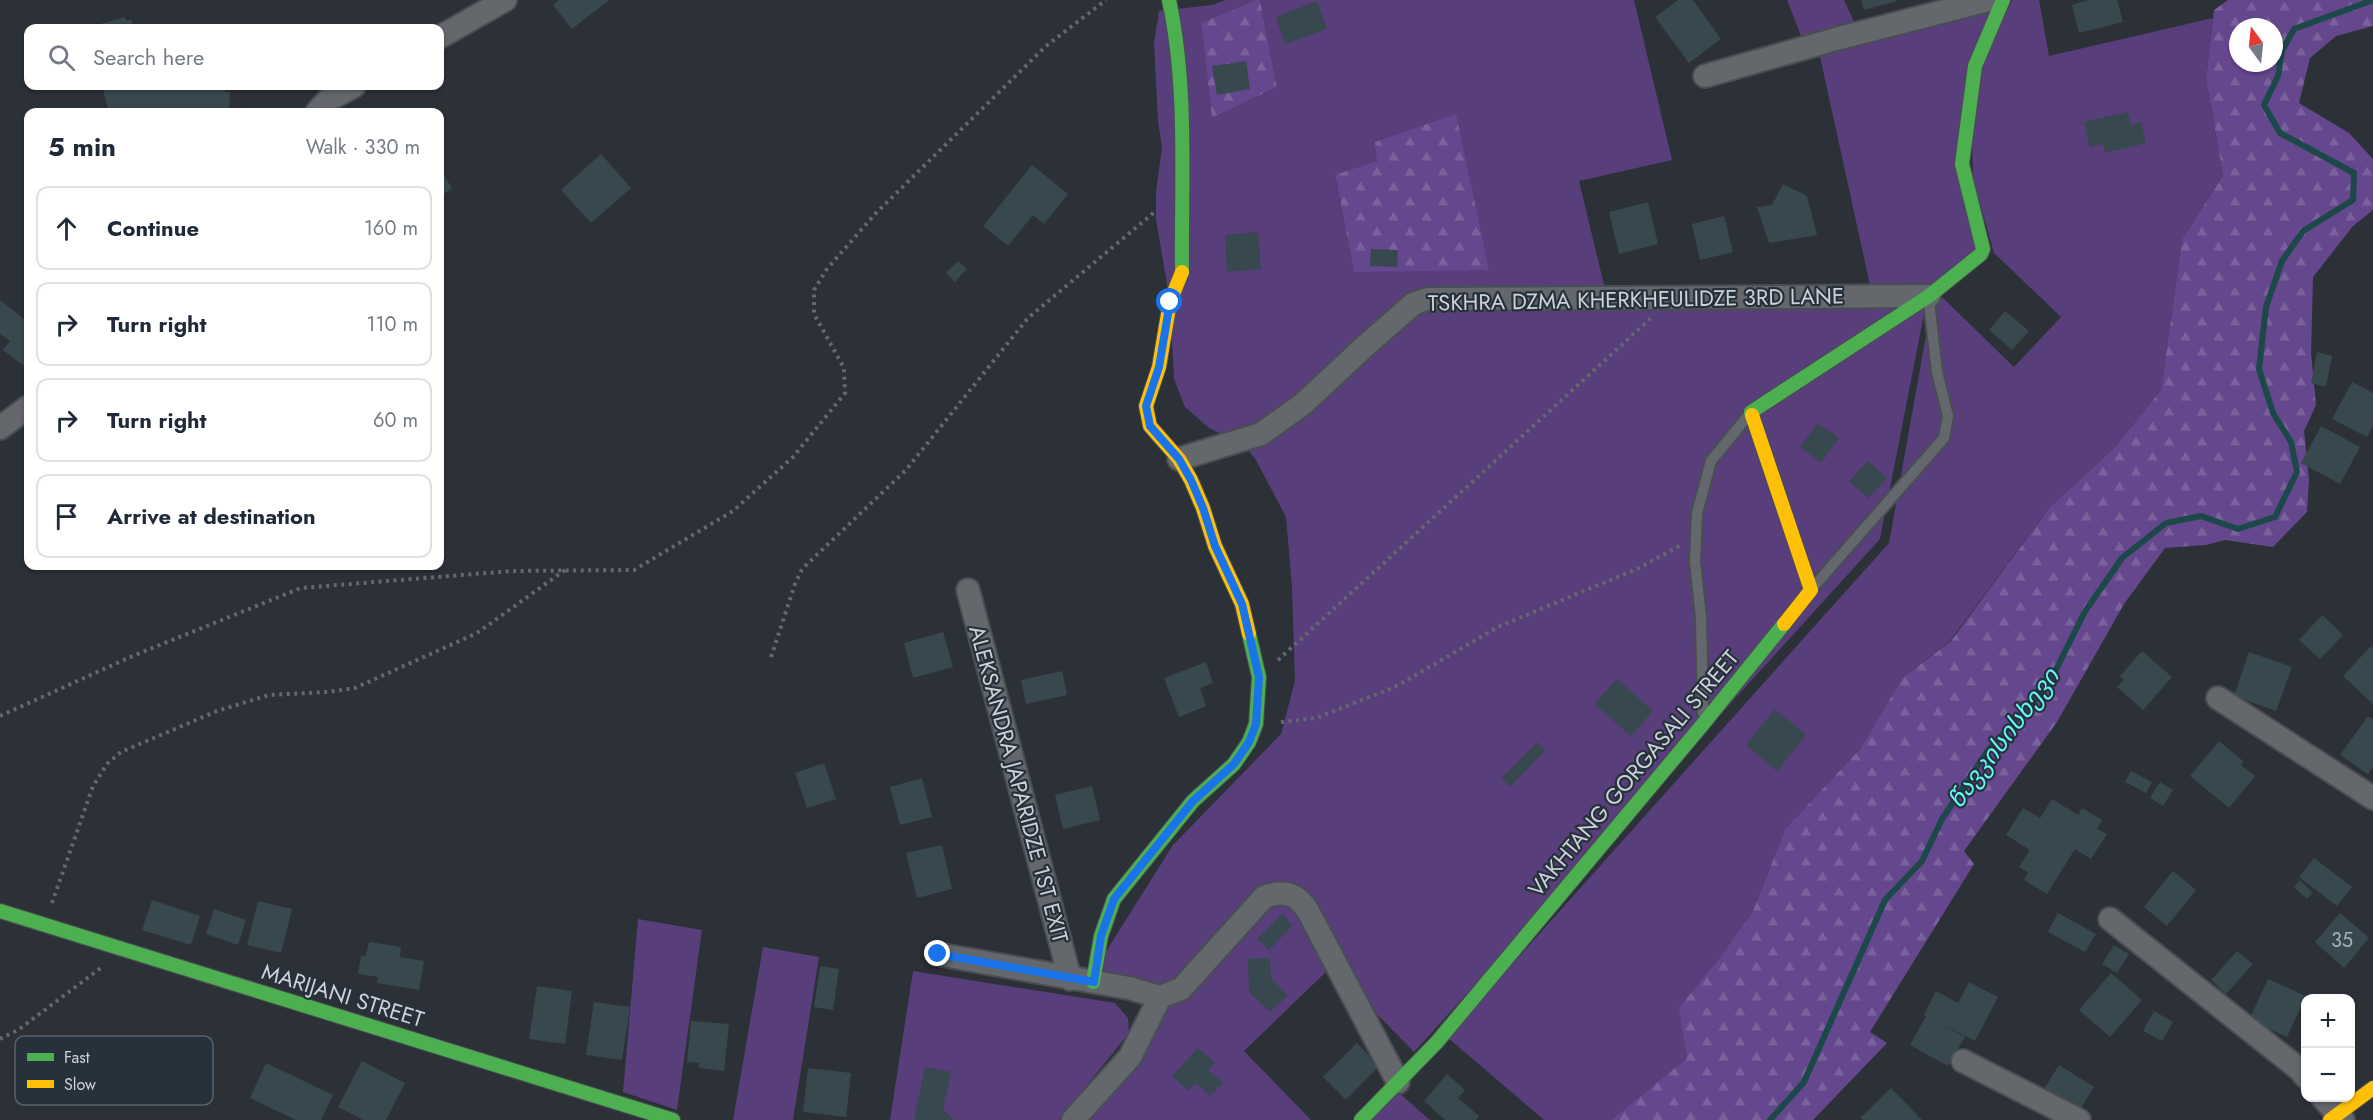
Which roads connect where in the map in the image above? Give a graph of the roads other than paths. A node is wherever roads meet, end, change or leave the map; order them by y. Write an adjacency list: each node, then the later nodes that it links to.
1 (505, 0): 5 (street)
2 (1169, 0): 13 (street)
3 (1988, 0): 6 (street)
4 (2003, 0): 9 (street)
5 (444, 35)
6 (1705, 76)
7 (347, 90): 8 (street)
8 (321, 108)
9 (1929, 296): 11 (street); 13 (street, TSKHRA DZMA KHERKHEULIDZE 3RD LANE); 15 (lane)
10 (24, 410): 12 (street)
11 (1751, 412): 15 (street); 17 (lane)
12 (0, 428)
13 (1179, 459): 23 (street)
14 (968, 590): 22 (street, ALEKSANDRA JAPARIDZE 1ST EXIT)
15 (1811, 590): 17 (street, VAKHTANG GORGASALI STREET)
16 (2218, 698): 18 (street)
17 (1703, 724): 27 (street, VAKHTANG GORGASALI STREET)
18 (2373, 798)
19 (0, 911): 30 (street, MARIJANI STREET)
20 (2110, 919): 26 (street)
21 (938, 954): 22 (street)
22 (1070, 979): 23 (street)
23 (1094, 982): 24 (street)
24 (1160, 997): 27 (street); 31 (street)
25 (1963, 1061): 33 (street)
26 (2301, 1072)
27 (1398, 1082): 32 (street, VAKHTANG GORGASALI STREET)
28 (2373, 1088): 29 (street)
29 (2333, 1113)
30 (673, 1120)
31 (1073, 1120)
32 (1361, 1120)
33 (2079, 1120)

